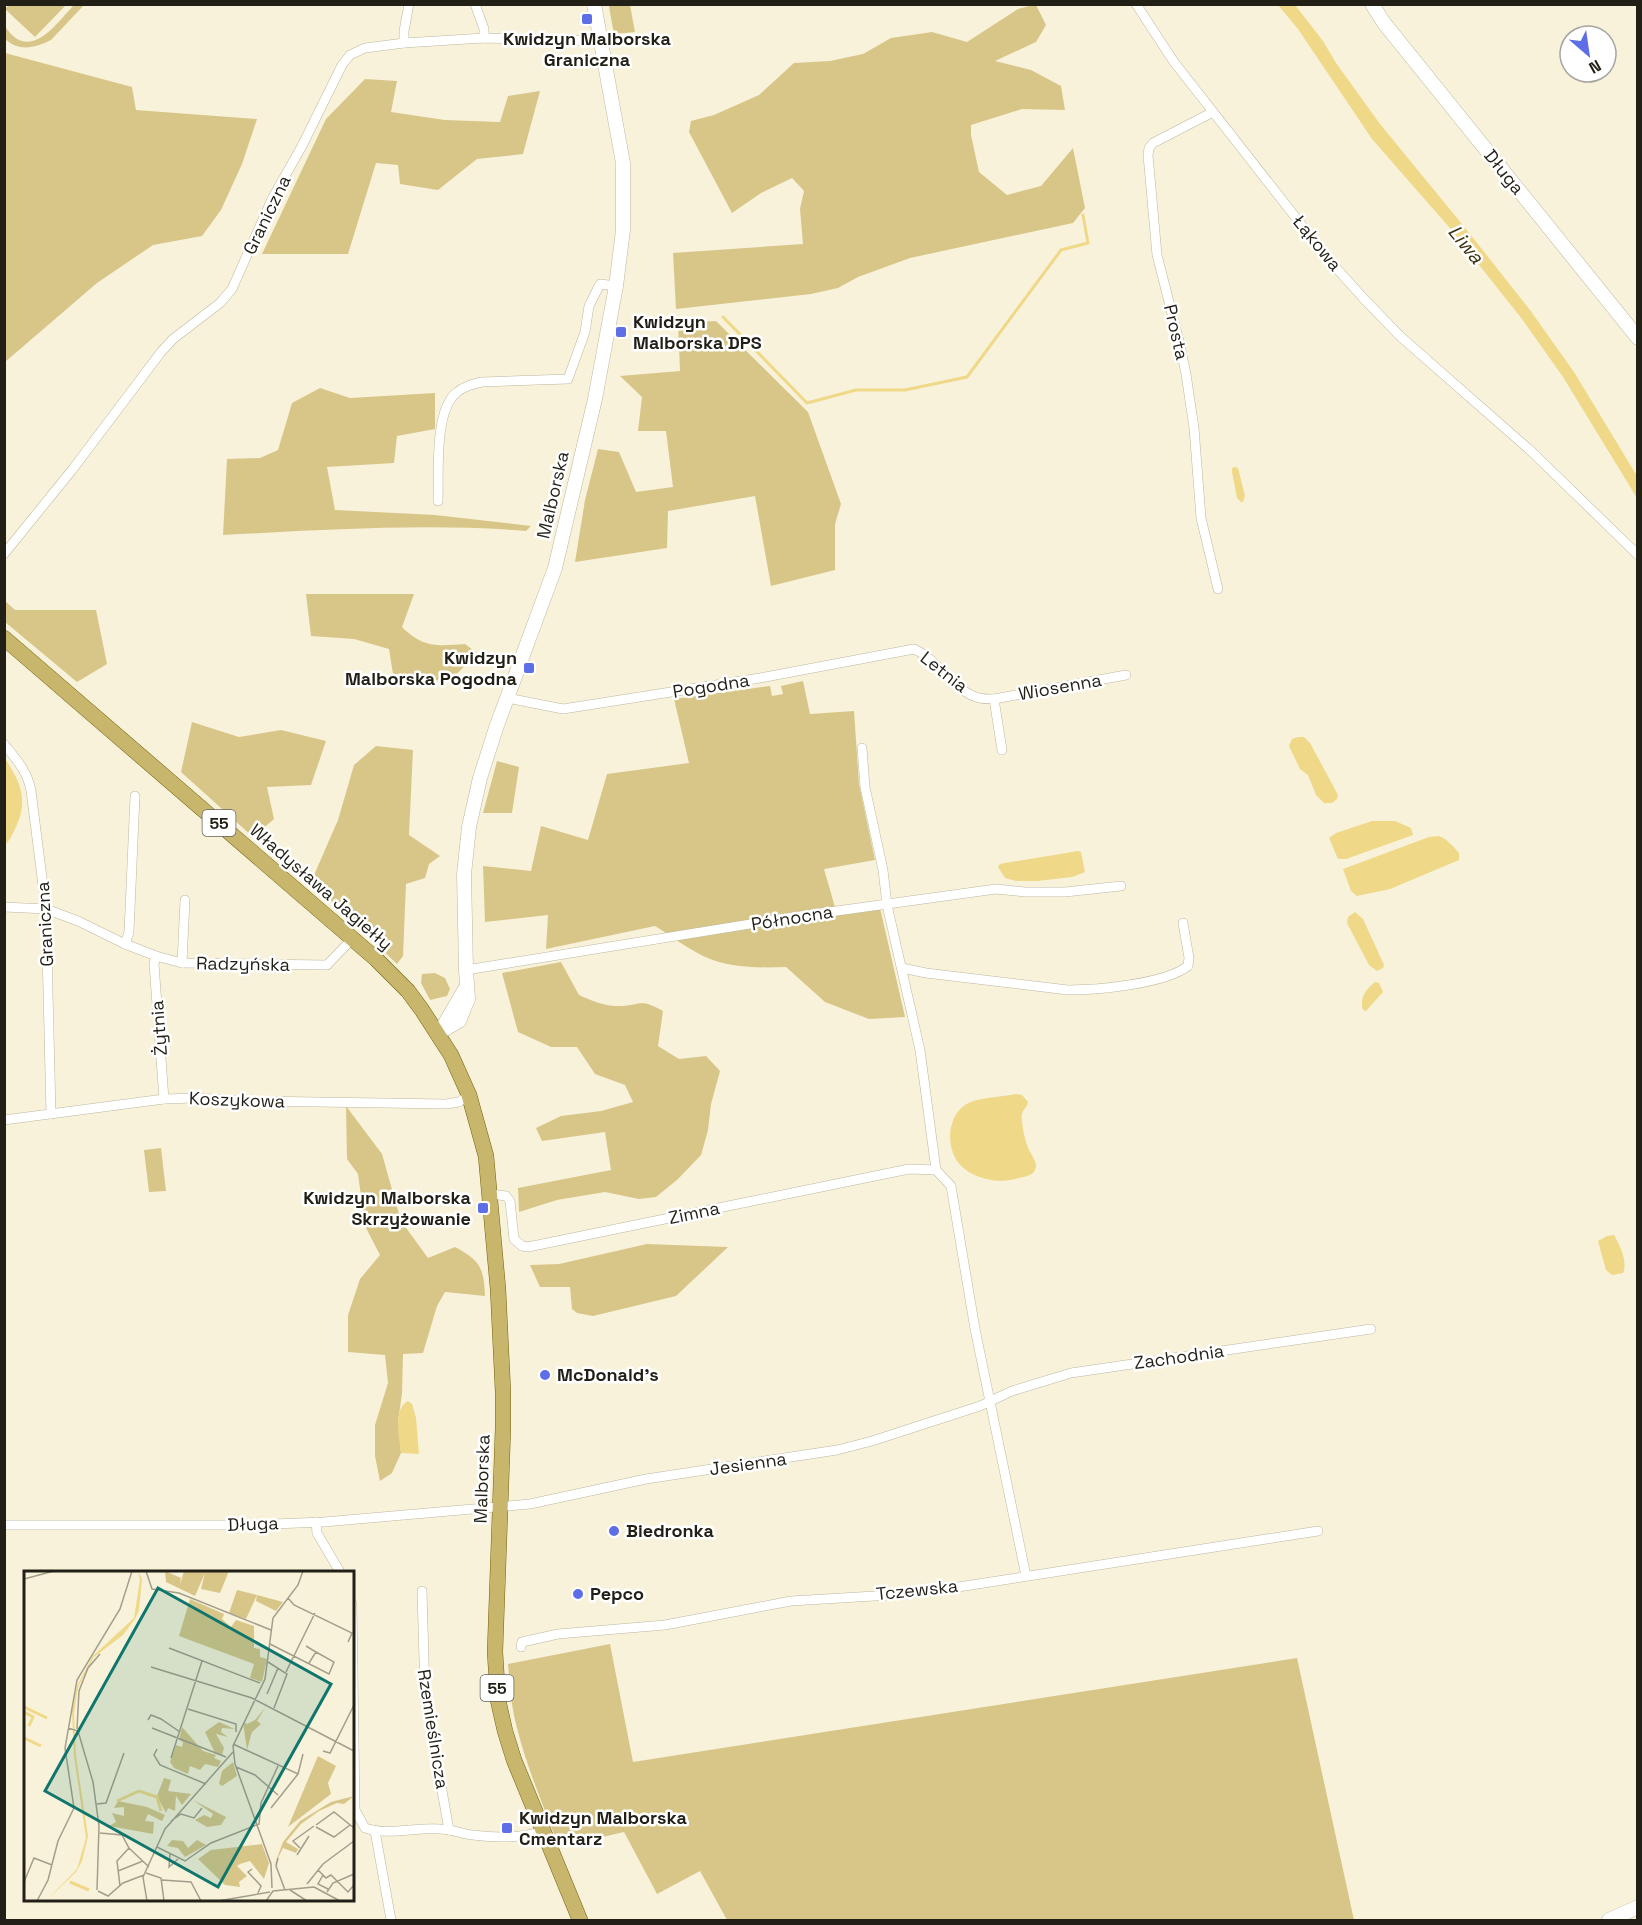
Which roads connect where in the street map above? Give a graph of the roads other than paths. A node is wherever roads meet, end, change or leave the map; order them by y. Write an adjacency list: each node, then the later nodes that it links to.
1 (409, 4): 8 (street)
2 (475, 4): 6 (street)
3 (1136, 4): 9 (street, Łąkowa)
4 (1372, 4): 11 (street, Długa)
5 (596, 5): 7 (street, Malborska)
6 (484, 38): 7 (street, Graniczna); 8 (street, Graniczna)
7 (600, 40): 10 (street, Malborska)
8 (404, 43): 13 (street, Graniczna)
9 (1213, 112): 14 (street, Łąkowa); 15 (street, Prosta)
10 (616, 286): 12 (street); 19 (street, Malborska)
11 (1638, 338)
12 (438, 501)
13 (4, 554)
14 (1638, 555)
15 (1218, 589)
16 (4, 638): 31 (main road, Władysława Jagiełły / 55)
17 (914, 649): 19 (street, Pogodna); 20 (street, Letnia)
18 (1126, 675): 20 (street, Wiosenna)
19 (507, 698): 36 (street, Malborska)
20 (994, 699): 23 (street)
21 (4, 744): 29 (street, Graniczna)
22 (862, 748): 27 (street)
23 (1002, 750)
24 (135, 796): 32 (street)
25 (1121, 886): 27 (street, Północna)
26 (185, 900): 34 (street)
27 (886, 905): 35 (street); 36 (street, Północna)
28 (4, 907): 29 (street, Radzyńska)
29 (46, 909): 32 (street, Radzyńska); 43 (street, Graniczna)
30 (1183, 923): 35 (street)
31 (352, 939): 34 (street, Radzyńska); 39 (main road, Władysława Jagiełły / 55)
32 (125, 944): 33 (street, Radzyńska)
33 (156, 956): 34 (street, Radzyńska); 42 (street, Żytnia)
34 (182, 963)
35 (902, 968): 45 (street)
36 (466, 970): 37 (street, Malborska)
37 (466, 986): 38 (street, Malborska); 40 (street, Malborska)
38 (450, 1014): 39 (street); 40 (street, Malborska)
39 (427, 1015): 40 (main road, Władysława Jagiełły / 55)
40 (438, 1034): 41 (main road, Malborska / 55)
41 (469, 1095): 42 (street, Koszykowa); 46 (main road, Malborska / 55)
42 (164, 1100): 43 (street, Koszykowa)
43 (51, 1114): 44 (street, Koszykowa)
44 (4, 1120)
45 (936, 1170): 46 (street, Zimna); 48 (street)
46 (491, 1194): 49 (main road, Malborska / 55)
47 (1371, 1329): 48 (street, Zachodnia)
48 (990, 1401): 49 (street, Jesienna); 54 (street)
49 (501, 1506): 50 (street, Długa); 60 (main road, Malborska / 55)
50 (316, 1522): 51 (street, Długa); 53 (street)
51 (4, 1526)
52 (1318, 1531): 54 (street, Tczewska)
53 (339, 1571)
54 (1026, 1576): 56 (street, Tczewska)
55 (422, 1591): 58 (street, Rzemieślnicza)
56 (521, 1647)
57 (354, 1707): 59 (street)
58 (449, 1830): 59 (street); 60 (street)
59 (375, 1831): 62 (street)
60 (543, 1831): 63 (main road, Malborska / 55)
61 (1638, 1907): 64 (street)
62 (391, 1920)
63 (580, 1920)
64 (1609, 1920)

